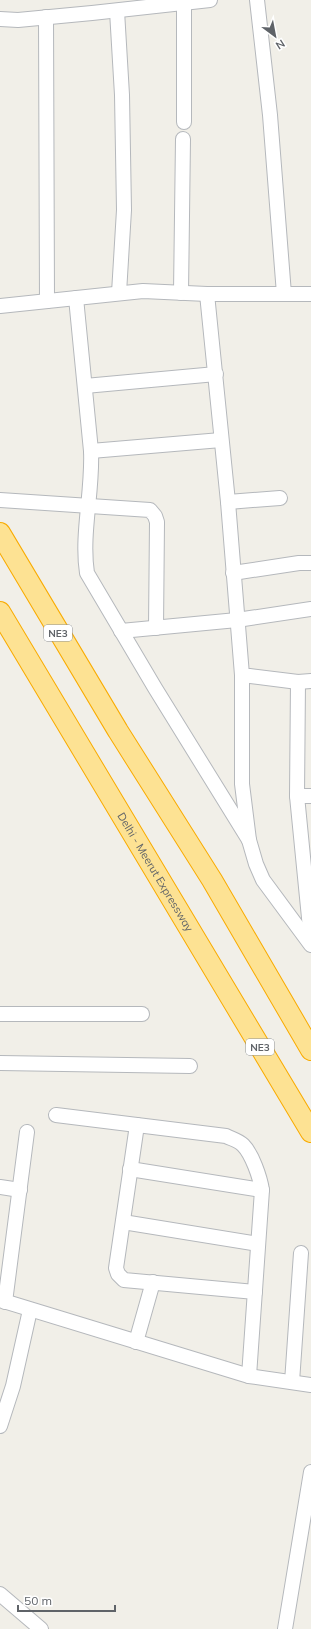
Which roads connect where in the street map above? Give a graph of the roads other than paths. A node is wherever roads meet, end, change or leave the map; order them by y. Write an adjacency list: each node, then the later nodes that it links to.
1 (210, 0): 3 (street)
2 (257, 0): 12 (street)
3 (190, 2): 4 (street); 7 (street)
4 (117, 10): 5 (street); 9 (street)
5 (46, 17): 6 (street); 15 (street)
6 (0, 18)
7 (184, 122)
8 (183, 140): 10 (street)
9 (119, 293): 10 (street); 14 (street)
10 (181, 293): 11 (street)
11 (207, 294): 12 (street); 17 (street)
12 (284, 294): 13 (street)
13 (311, 294)
14 (76, 298): 15 (street); 18 (street)
15 (47, 301): 16 (street)
16 (0, 306)
17 (216, 374): 18 (street); 19 (street)
18 (85, 386): 20 (street)
19 (221, 440): 20 (street); 23 (street)
20 (91, 451): 24 (street)
21 (280, 498): 23 (street)
22 (0, 500): 24 (street)
23 (228, 502): 27 (street)
24 (89, 507): 31 (street); 32 (street)
25 (0, 533): 42 (highway, NE3)
26 (311, 563): 27 (street)
27 (233, 573): 30 (street)
28 (311, 609): 30 (street)
29 (0, 612): 48 (highway, Delhi - Meerut Expressway / NE3)
30 (237, 620): 31 (street); 33 (street)
31 (156, 628): 32 (street)
32 (121, 631): 37 (street)
33 (242, 675): 34 (street); 37 (street)
34 (304, 682): 35 (street)
35 (297, 796): 36 (street); 38 (street)
36 (311, 796)
37 (249, 840): 39 (street)
38 (311, 938)
39 (311, 945)
40 (0, 1014): 41 (street)
41 (142, 1014)
42 (311, 1050)
43 (0, 1063): 44 (street)
44 (190, 1066)
45 (56, 1115): 46 (street)
46 (137, 1125): 49 (street); 52 (street)
47 (27, 1132): 51 (street)
48 (311, 1132)
49 (130, 1169): 52 (street); 53 (street)
50 (0, 1188): 51 (street)
51 (20, 1190): 58 (street)
52 (262, 1190): 54 (street)
53 (123, 1222): 54 (street); 56 (street)
54 (258, 1244): 57 (street)
55 (301, 1253): 62 (street)
56 (153, 1282): 57 (street); 60 (street)
57 (255, 1292): 61 (street)
58 (2, 1301): 59 (street)
59 (30, 1310): 60 (street); 64 (street)
60 (136, 1342): 61 (street)
61 (249, 1376): 62 (street)
62 (292, 1382): 63 (street)
63 (311, 1385)
64 (0, 1426)
65 (311, 1472): 68 (street)
66 (0, 1594): 67 (street)
67 (41, 1629)
68 (285, 1629)

